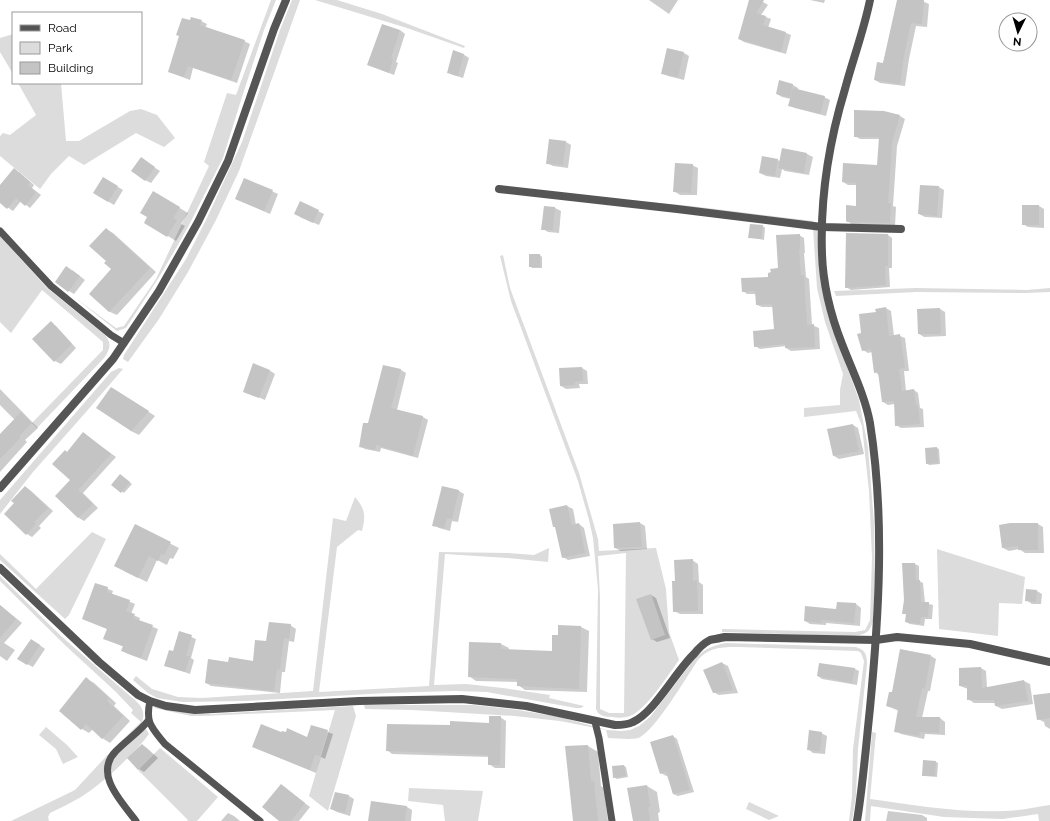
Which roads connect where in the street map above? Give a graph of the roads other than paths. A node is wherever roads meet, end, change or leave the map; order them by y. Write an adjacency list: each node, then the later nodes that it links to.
1 (286, 0): 7 (street)
2 (870, 0): 4 (street)
3 (499, 189): 4 (street)
4 (822, 227): 5 (street); 10 (street)
5 (901, 229)
6 (0, 231): 7 (lane)
7 (124, 343): 8 (street)
8 (0, 488)
9 (0, 568): 12 (street)
10 (876, 640): 11 (street); 14 (street); 18 (street)
11 (1050, 662)
12 (150, 701): 13 (lane); 14 (street)
13 (148, 721): 15 (lane); 16 (lane)
14 (595, 722): 17 (lane)
15 (136, 821)
16 (260, 821)
17 (612, 821)
18 (857, 821)

